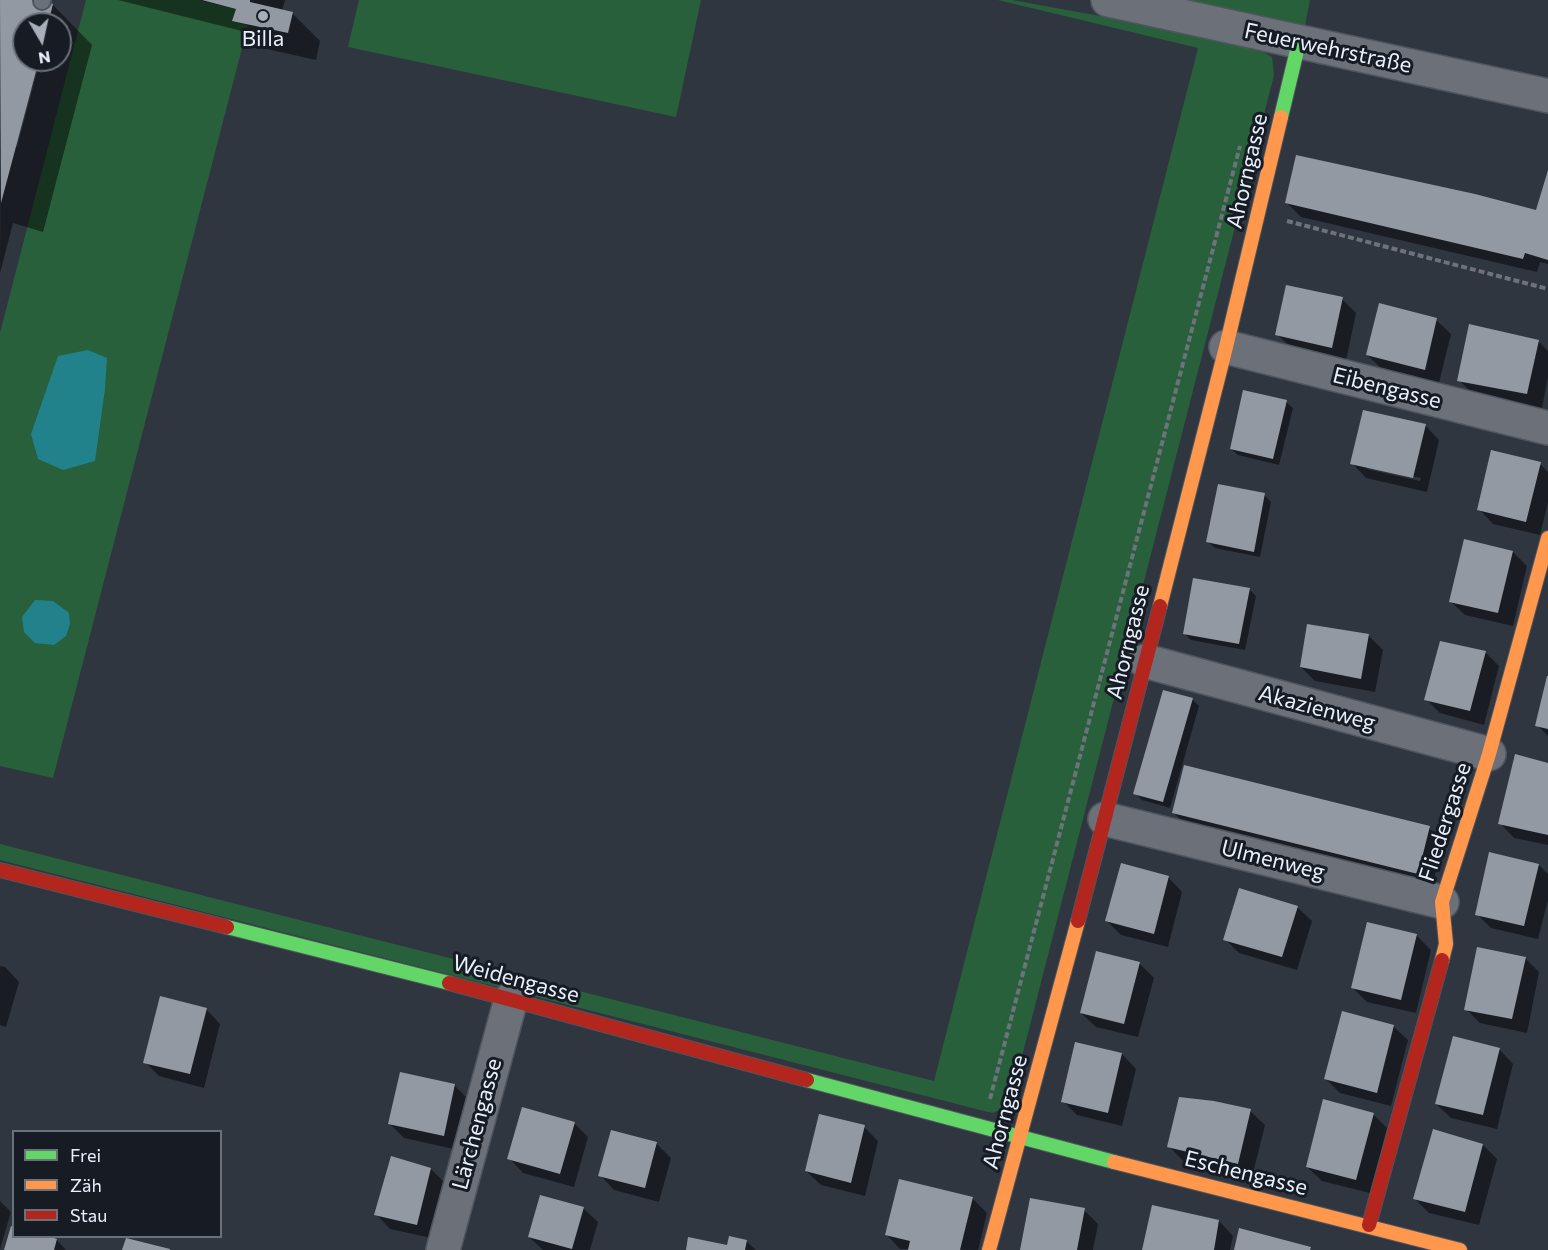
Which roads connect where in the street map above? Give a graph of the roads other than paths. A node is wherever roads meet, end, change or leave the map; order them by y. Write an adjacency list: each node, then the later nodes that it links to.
1 (1108, 0): 2 (street, Feuerwehrstraße)
2 (1299, 42): 3 (street, Feuerwehrstraße); 4 (street, Ahorngasse)
3 (1548, 96)
4 (1226, 347): 5 (street, Eibengasse); 7 (street, Ahorngasse)
5 (1548, 428)
6 (1548, 538): 8 (street, Fliedergasse)
7 (1144, 662): 8 (street, Akazienweg); 9 (street, Ahorngasse)
8 (1489, 754): 11 (street, Fliedergasse)
9 (1105, 819): 11 (street, Ulmenweg); 13 (street, Ahorngasse)
10 (0, 870): 12 (street, Weidengasse)
11 (1442, 902): 14 (street, Fliedergasse)
12 (511, 999): 13 (street, Weidengasse); 15 (street, Lärchengasse)
13 (1020, 1138): 14 (street, Eschengasse); 16 (street, Ahorngasse)
14 (1369, 1225): 17 (street, Eschengasse)
15 (443, 1250)
16 (989, 1250)
17 (1461, 1250)

